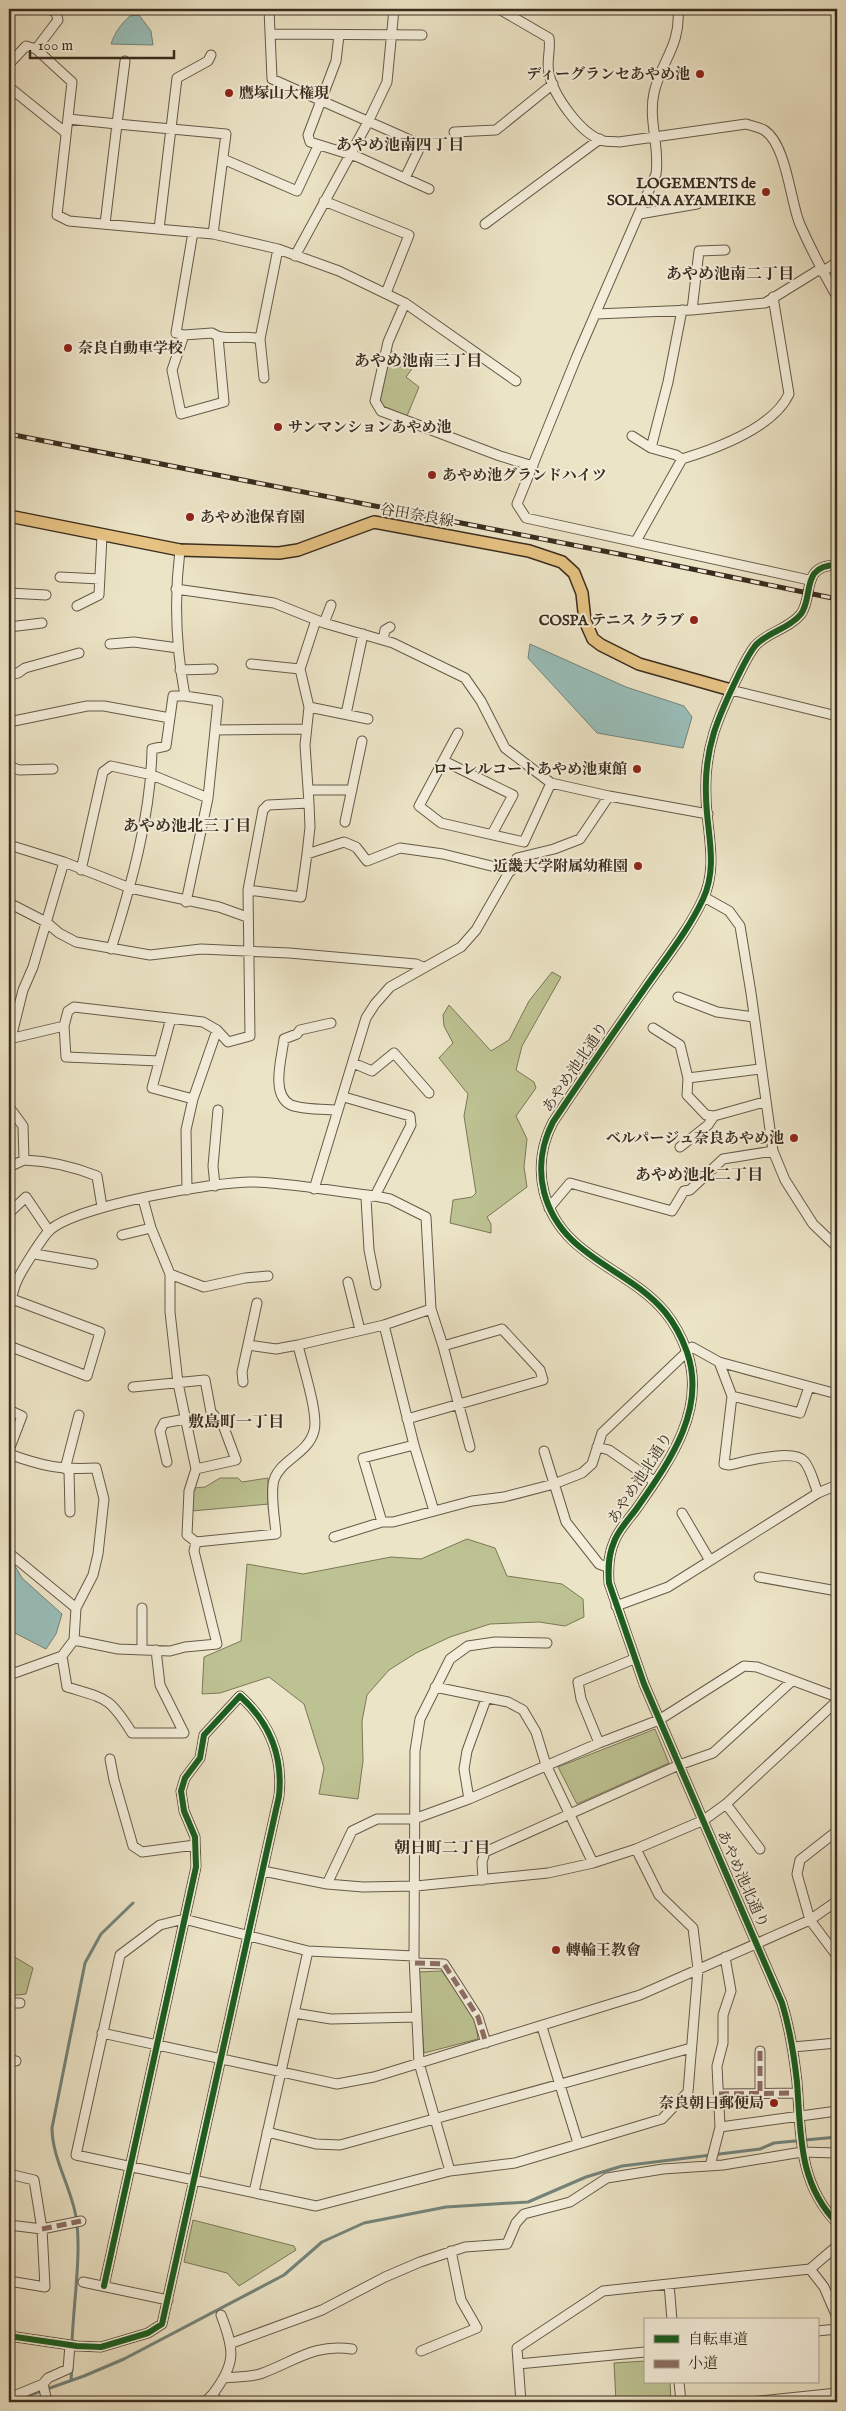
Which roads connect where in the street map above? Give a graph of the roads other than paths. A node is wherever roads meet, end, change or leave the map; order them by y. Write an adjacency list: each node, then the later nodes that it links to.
1 (50, 9): 10 (street)
2 (270, 9): 7 (street)
3 (394, 9): 6 (street)
4 (498, 9): 14 (street)
5 (678, 9): 23 (street)
6 (393, 33): 8 (street); 9 (street); 18 (street)
7 (271, 34): 8 (street); 16 (street)
8 (339, 35): 16 (street)
9 (422, 35)
10 (36, 49): 13 (street); 17 (street)
11 (211, 54): 20 (street)
12 (124, 62): 19 (street)
13 (9, 64)
14 (553, 84): 21 (street); 24 (street)
15 (9, 88): 22 (street)
16 (321, 102): 18 (street); 25 (street)
17 (68, 119): 19 (street); 22 (street)
18 (368, 122): 26 (street); 28 (street)
19 (117, 124): 20 (street); 33 (street)
20 (171, 129): 27 (street); 35 (street)
21 (454, 132)
22 (66, 133): 33 (street)
23 (656, 137): 24 (street); 32 (street); 42 (street)
24 (600, 139): 34 (street)
25 (318, 146): 26 (street); 27 (street)
26 (348, 155): 28 (street); 30 (street)
27 (223, 159): 37 (street)
28 (405, 178): 29 (street)
29 (429, 189)
30 (324, 201): 40 (street); 43 (street)
31 (697, 204): 32 (street)
32 (640, 214): 49 (street)
33 (105, 224): 35 (street)
34 (485, 224)
35 (159, 229): 36 (street)
36 (193, 232): 37 (street); 50 (street)
37 (213, 234): 38 (street)
38 (278, 250): 40 (street); 52 (street)
39 (725, 250): 48 (street)
40 (295, 256): 43 (street)
41 (837, 262): 42 (street)
42 (821, 270): 44 (street); 45 (street)
43 (386, 293): 46 (street)
44 (773, 297): 48 (street); 57 (street)
45 (837, 297)
46 (406, 303): 54 (street); 58 (street)
47 (682, 310): 48 (street); 49 (street); 56 (street)
48 (692, 310)
49 (596, 314): 58 (street)
50 (184, 335): 51 (street); 51 (street)
51 (218, 337): 52 (street)
52 (260, 339): 53 (street)
53 (264, 378)
54 (516, 381)
55 (632, 436): 56 (street)
56 (651, 448): 57 (street)
57 (682, 459): 61 (street)
58 (533, 466): 61 (street)
59 (9, 517): 60 (main road, 谷田奈良線)
60 (102, 536): 62 (main road, 谷田奈良線); 65 (street)
61 (636, 541): 66 (street)
62 (180, 550): 67 (street); 86 (main road, 谷田奈良線)
63 (837, 565): 66 (street)
64 (60, 577): 65 (street)
65 (100, 579): 71 (street)
66 (809, 580): 86 (street, あやめ池北通り)
67 (176, 589): 72 (street); 79 (street)
68 (9, 593): 69 (street)
69 (46, 595)
70 (330, 605): 72 (street)
71 (77, 606)
72 (320, 621): 76 (street); 83 (street)
73 (42, 623): 74 (street)
74 (9, 627)
75 (390, 627): 77 (street)
76 (363, 634): 77 (street); 89 (street)
77 (383, 640): 102 (street)
78 (110, 644): 79 (street)
79 (178, 648): 84 (street)
80 (80, 653): 85 (street)
81 (251, 664): 83 (street)
82 (214, 669): 84 (street)
83 (300, 669): 88 (street)
84 (180, 670): 87 (street)
85 (9, 675)
86 (731, 690): 90 (street); 108 (street, あやめ池北通り)
87 (185, 696): 91 (street); 95 (street)
88 (309, 707): 89 (street); 94 (street)
89 (346, 714): 92 (street)
90 (837, 716)
91 (170, 718): 93 (street); 101 (street)
92 (368, 719)
93 (9, 722)
94 (305, 729): 95 (street); 103 (street)
95 (215, 730): 106 (street)
96 (458, 733): 98 (street)
97 (362, 741): 104 (street)
98 (444, 761): 110 (street); 110 (street)
99 (9, 766): 100 (street)
100 (53, 769)
101 (152, 775): 106 (street); 114 (street); 116 (street)
102 (551, 783): 105 (street); 110 (street)
103 (309, 790): 104 (street); 107 (street)
104 (352, 790): 109 (street)
105 (609, 796): 108 (street); 115 (street)
106 (208, 798): 119 (street)
107 (309, 804): 112 (street); 117 (street)
108 (708, 814): 118 (street, あやめ池北通り)
109 (345, 822)
110 (492, 834)
111 (9, 845): 113 (street)
112 (307, 854): 115 (street); 117 (street)
113 (64, 862): 114 (street); 122 (street)
114 (81, 870): 116 (street)
115 (511, 871): 125 (street)
116 (130, 888): 119 (street); 123 (street)
117 (248, 890): 121 (street)
118 (704, 897): 127 (street); 156 (street, あやめ池北通り)
119 (186, 902): 121 (street)
120 (9, 904): 122 (street)
121 (247, 917): 124 (street)
122 (46, 922): 123 (street); 133 (street)
123 (111, 949): 124 (street)
124 (249, 952): 125 (street); 132 (street)
125 (423, 967): 135 (street)
126 (678, 997): 127 (street)
127 (754, 1017): 136 (street)
128 (171, 1018): 130 (street); 132 (street); 134 (street)
129 (331, 1023): 144 (street)
130 (64, 1026): 133 (street); 134 (street)
131 (653, 1028): 137 (street)
132 (217, 1030): 140 (street)
133 (10, 1039)
134 (159, 1061): 140 (street)
135 (353, 1063): 138 (street); 139 (street)
136 (760, 1069): 137 (street); 141 (street)
137 (688, 1078): 145 (street)
138 (429, 1093)
139 (344, 1097): 144 (street); 153 (street)
140 (193, 1099): 152 (street)
141 (764, 1102): 145 (street); 147 (street)
142 (9, 1107): 148 (street)
143 (218, 1110): 150 (street)
144 (338, 1110): 151 (street)
145 (714, 1116): 146 (street)
146 (680, 1147)
147 (773, 1151): 156 (street); 161 (street)
148 (24, 1160): 149 (street); 155 (street)
149 (9, 1167)
150 (215, 1186): 151 (street); 152 (street)
151 (314, 1189): 153 (street)
152 (187, 1190): 154 (street)
153 (375, 1196): 168 (street); 171 (street)
154 (143, 1199): 155 (street); 158 (street)
155 (102, 1207): 159 (street)
156 (549, 1208): 178 (street, あやめ池北通り)
157 (9, 1213): 159 (street)
158 (151, 1228): 160 (street); 164 (street)
159 (49, 1231): 162 (street)
160 (122, 1235)
161 (837, 1247)
162 (35, 1254): 163 (street); 166 (street)
163 (93, 1264)
164 (170, 1274): 165 (street); 181 (street)
165 (268, 1276)
166 (13, 1279): 169 (street)
167 (348, 1282): 173 (street)
168 (376, 1285)
169 (10, 1303): 176 (street)
170 (256, 1303): 174 (street)
171 (431, 1309): 172 (street); 177 (street)
172 (384, 1325): 173 (street); 190 (street)
173 (360, 1330): 175 (street)
174 (248, 1345): 175 (street); 180 (street)
175 (298, 1345): 209 (street)
176 (9, 1346)
177 (443, 1346): 186 (street); 186 (street)
178 (687, 1352): 179 (street); 193 (street); 200 (street, あやめ池北通り)
179 (719, 1362): 183 (street); 185 (street)
180 (243, 1382)
181 (178, 1383): 182 (street); 189 (street); 199 (street)
182 (133, 1387)
183 (809, 1387): 184 (street); 185 (street)
184 (837, 1394)
185 (732, 1396): 203 (street)
186 (460, 1405): 190 (street); 192 (street)
187 (9, 1410): 194 (street)
188 (79, 1415): 198 (street)
189 (185, 1419): 197 (street); 199 (street)
190 (408, 1419): 191 (street)
191 (414, 1445): 204 (street); 207 (street)
192 (470, 1447)
193 (597, 1447): 200 (street); 201 (street)
194 (9, 1450)
195 (544, 1451): 201 (street)
196 (9, 1454): 198 (street)
197 (167, 1462)
198 (67, 1469): 205 (street); 216 (street)
199 (196, 1469): 209 (street)
200 (655, 1482): 212 (street, あやめ池北通り)
201 (554, 1484): 204 (street); 212 (street)
202 (837, 1485): 203 (street)
203 (818, 1493): 211 (street)
204 (434, 1511): 207 (street)
205 (70, 1512)
206 (682, 1513): 211 (street)
207 (382, 1522): 208 (street)
208 (334, 1537)
209 (196, 1542): 221 (street)
210 (9, 1553): 216 (street)
211 (709, 1560): 215 (street)
212 (608, 1567): 215 (street, あやめ池北通り)
213 (759, 1577): 214 (street)
214 (837, 1592)
215 (616, 1606): 223 (street, あやめ池北通り)
216 (76, 1608): 218 (street)
217 (142, 1608): 220 (street)
218 (74, 1640): 220 (street); 222 (street)
219 (547, 1643): 226 (street)
220 (142, 1649): 221 (street)
221 (156, 1650): 222 (street)
222 (62, 1656): 224 (street)
223 (634, 1659): 230 (street, あやめ池北通り); 231 (street)
224 (9, 1675)
225 (792, 1681): 227 (street); 230 (street); 234 (street)
226 (435, 1687): 228 (street); 238 (street)
227 (837, 1697)
228 (486, 1699): 233 (street); 235 (street)
229 (837, 1701): 236 (street)
230 (659, 1720): 231 (street); 234 (street, あやめ池北通り)
231 (599, 1742): 233 (street)
232 (110, 1760): 241 (street)
233 (546, 1765): 235 (street); 237 (street)
234 (680, 1765): 237 (street); 239 (street, あやめ池北通り)
235 (469, 1799): 238 (street)
236 (726, 1804): 239 (street); 243 (street)
237 (570, 1814): 244 (street); 246 (street)
238 (414, 1819): 247 (street); 248 (street)
239 (704, 1820): 242 (street); 253 (street, あやめ池北通り)
240 (837, 1831): 251 (street)
241 (195, 1845): 245 (street); 250 (street)
242 (636, 1849): 244 (street); 258 (street)
243 (760, 1849)
244 (593, 1862): 246 (street)
245 (263, 1871): 247 (street); 252 (street)
246 (483, 1880): 248 (street)
247 (327, 1884): 248 (street)
248 (416, 1886): 257 (street)
249 (837, 1901): 251 (street)
250 (184, 1919): 252 (street); 264 (street); 267 (street)
251 (810, 1920): 253 (street); 255 (street)
252 (248, 1936): 254 (street); 271 (street)
253 (758, 1944): 256 (street); 269 (street, あやめ池北通り)
254 (308, 1951): 257 (street); 261 (street)
255 (837, 1956)
256 (725, 1957): 258 (street); 277 (street)
257 (414, 1959): 262 (street); 265 (street)
258 (698, 1969): 263 (street); 268 (street)
259 (9, 2003): 260 (street)
260 (20, 2003)
261 (294, 2013): 262 (street); 273 (street)
262 (417, 2017): 272 (street)
263 (542, 2027): 265 (street); 274 (street)
264 (102, 2033): 267 (street); 286 (street)
265 (486, 2043): 272 (street)
266 (837, 2043): 269 (street)
267 (157, 2045): 271 (street); 286 (street)
268 (691, 2048): 274 (street); 283 (street)
269 (793, 2048): 275 (street, あやめ池北通り)
270 (760, 2051): 276 (street)
271 (221, 2059): 273 (street); 290 (street)
272 (419, 2063): 273 (street); 280 (street)
273 (279, 2072): 282 (street)
274 (561, 2085): 280 (street); 283 (street)
275 (798, 2092): 276 (street); 279 (street, あやめ池北通り)
276 (760, 2093): 277 (street)
277 (719, 2094): 281 (street)
278 (837, 2111): 279 (street)
279 (799, 2115): 281 (street); 284 (street, あやめ池北通り)
280 (435, 2120): 282 (street); 288 (street)
281 (720, 2127): 287 (street)
282 (267, 2132): 291 (street)
283 (578, 2143): 288 (street)
284 (802, 2152): 285 (street); 287 (street); 293 (street, あやめ池北通り)
285 (837, 2153)
286 (132, 2166): 290 (street); 302 (street)
287 (710, 2166): 297 (street)
288 (450, 2171): 291 (street)
289 (9, 2174): 295 (street)
290 (195, 2180): 291 (street); 303 (street)
291 (254, 2192)
292 (81, 2221): 295 (street)
293 (837, 2223)
294 (9, 2225): 295 (street)
295 (42, 2229): 299 (street)
296 (837, 2246): 298 (street)
297 (451, 2252): 310 (street); 313 (street)
298 (810, 2269): 301 (street); 306 (street)
299 (9, 2281)
300 (83, 2282): 302 (street)
301 (668, 2284): 305 (street); 315 (street)
302 (104, 2286): 303 (street)
303 (168, 2300): 311 (street)
304 (221, 2315): 310 (street)
305 (672, 2318)
306 (837, 2318)
307 (837, 2329): 308 (street)
308 (818, 2331)
309 (9, 2336): 311 (street)
310 (232, 2343): 316 (street)
311 (70, 2345): 317 (street)
312 (352, 2349): 316 (street)
313 (421, 2351)
314 (644, 2352): 315 (street)
315 (518, 2364): 324 (street)
316 (226, 2378): 321 (street)
317 (43, 2384): 320 (street); 322 (street)
318 (679, 2384): 325 (street)
319 (837, 2393): 326 (street)
320 (9, 2398)
321 (209, 2399): 323 (street)
322 (47, 2402)
323 (219, 2402)
324 (521, 2402)
325 (681, 2402)
326 (751, 2402)

